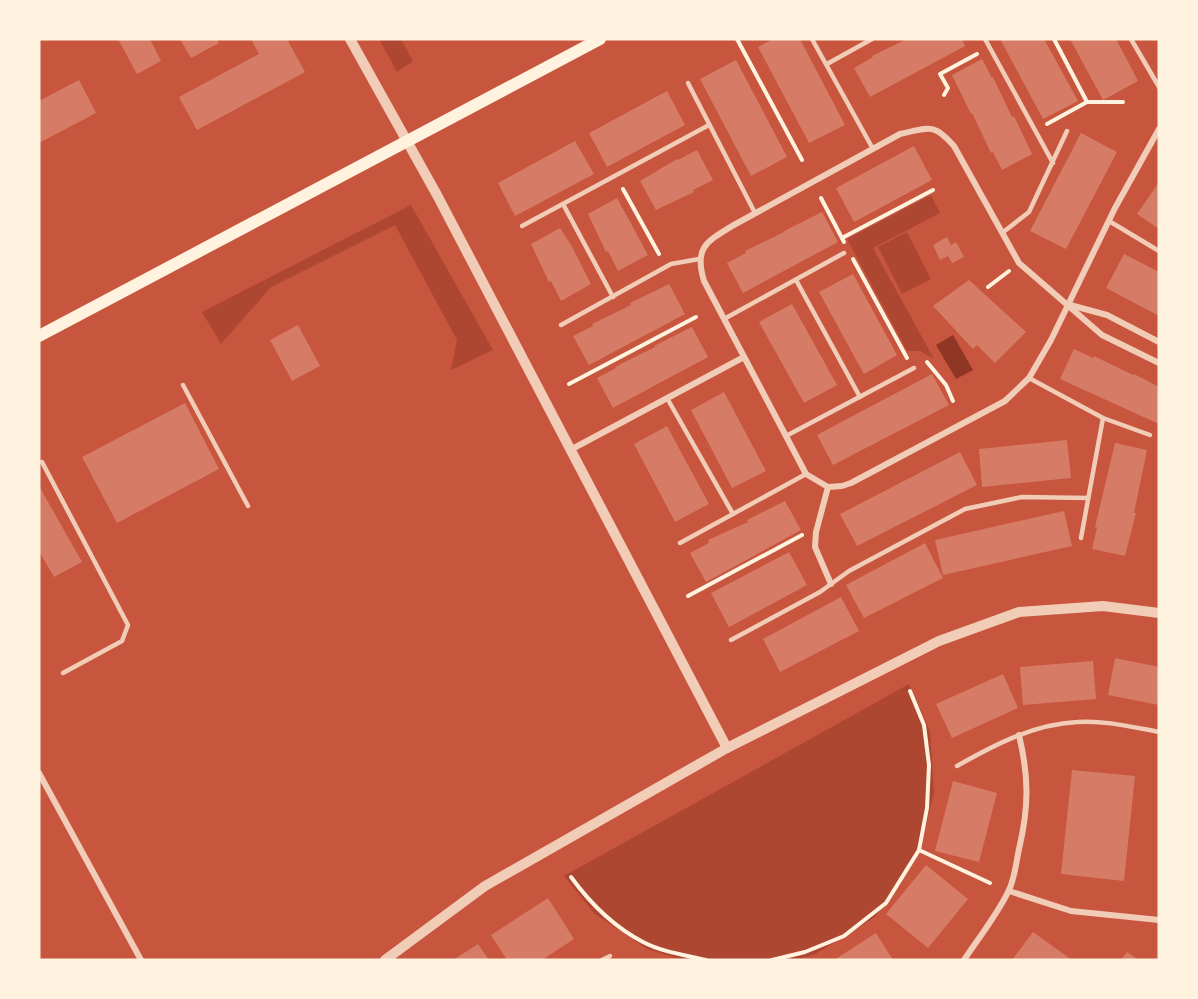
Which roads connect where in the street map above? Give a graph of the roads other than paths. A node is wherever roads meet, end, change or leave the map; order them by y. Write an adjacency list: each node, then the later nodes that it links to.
1 (350, 39): 13 (street)
2 (600, 39): 13 (main road)
3 (812, 39): 7 (lane)
4 (872, 39): 7 (lane)
5 (985, 39): 15 (lane)
6 (1131, 39): 9 (lane)
7 (827, 64): 14 (lane)
8 (688, 83): 10 (lane)
9 (1159, 87)
10 (709, 125): 16 (lane); 17 (lane)
11 (1159, 129): 18 (street)
12 (1067, 130): 15 (lane)
13 (406, 142): 29 (main road); 41 (street)
14 (873, 148): 17 (street); 20 (street)
15 (1053, 163): 20 (lane)
16 (563, 204): 19 (lane); 25 (lane)
17 (755, 213): 23 (street)
18 (1109, 221): 22 (lane); 26 (street)
19 (522, 226)
20 (1002, 233): 26 (street)
21 (846, 251): 24 (lane)
22 (1159, 251)
23 (699, 259): 25 (lane); 27 (street)
24 (796, 280): 27 (lane); 36 (lane)
25 (613, 297): 28 (lane)
26 (1067, 304): 30 (street); 32 (street); 34 (street)
27 (724, 319): 31 (street)
28 (561, 325)
29 (39, 336)
30 (1159, 342)
31 (744, 357): 37 (street); 40 (street)
32 (1159, 363)
33 (914, 368): 36 (lane)
34 (1029, 378): 38 (lane); 44 (street)
35 (183, 385): 46 (lane)
36 (860, 397): 40 (lane)
37 (667, 398): 41 (street); 47 (lane)
38 (1102, 418): 39 (lane); 45 (lane)
39 (1150, 435)
40 (786, 436): 43 (street)
41 (572, 449): 56 (street)
42 (42, 462): 53 (lane)
43 (806, 474): 44 (street); 47 (lane)
44 (828, 487): 50 (street)
45 (1088, 498): 48 (lane); 50 (lane)
46 (248, 506)
47 (733, 514): 49 (lane)
48 (1081, 538)
49 (680, 543)
50 (831, 584): 52 (lane)
51 (1159, 613): 56 (street)
52 (731, 640)
53 (63, 673)
54 (1159, 732): 55 (lane)
55 (1019, 735): 57 (lane); 59 (street)
56 (727, 748): 63 (street)
57 (957, 766)
58 (39, 773): 62 (street)
59 (1009, 891): 60 (street); 65 (street)
60 (1159, 920)
61 (610, 956): 64 (lane)
62 (141, 960)
63 (384, 960)
64 (602, 960)
65 (964, 960)

